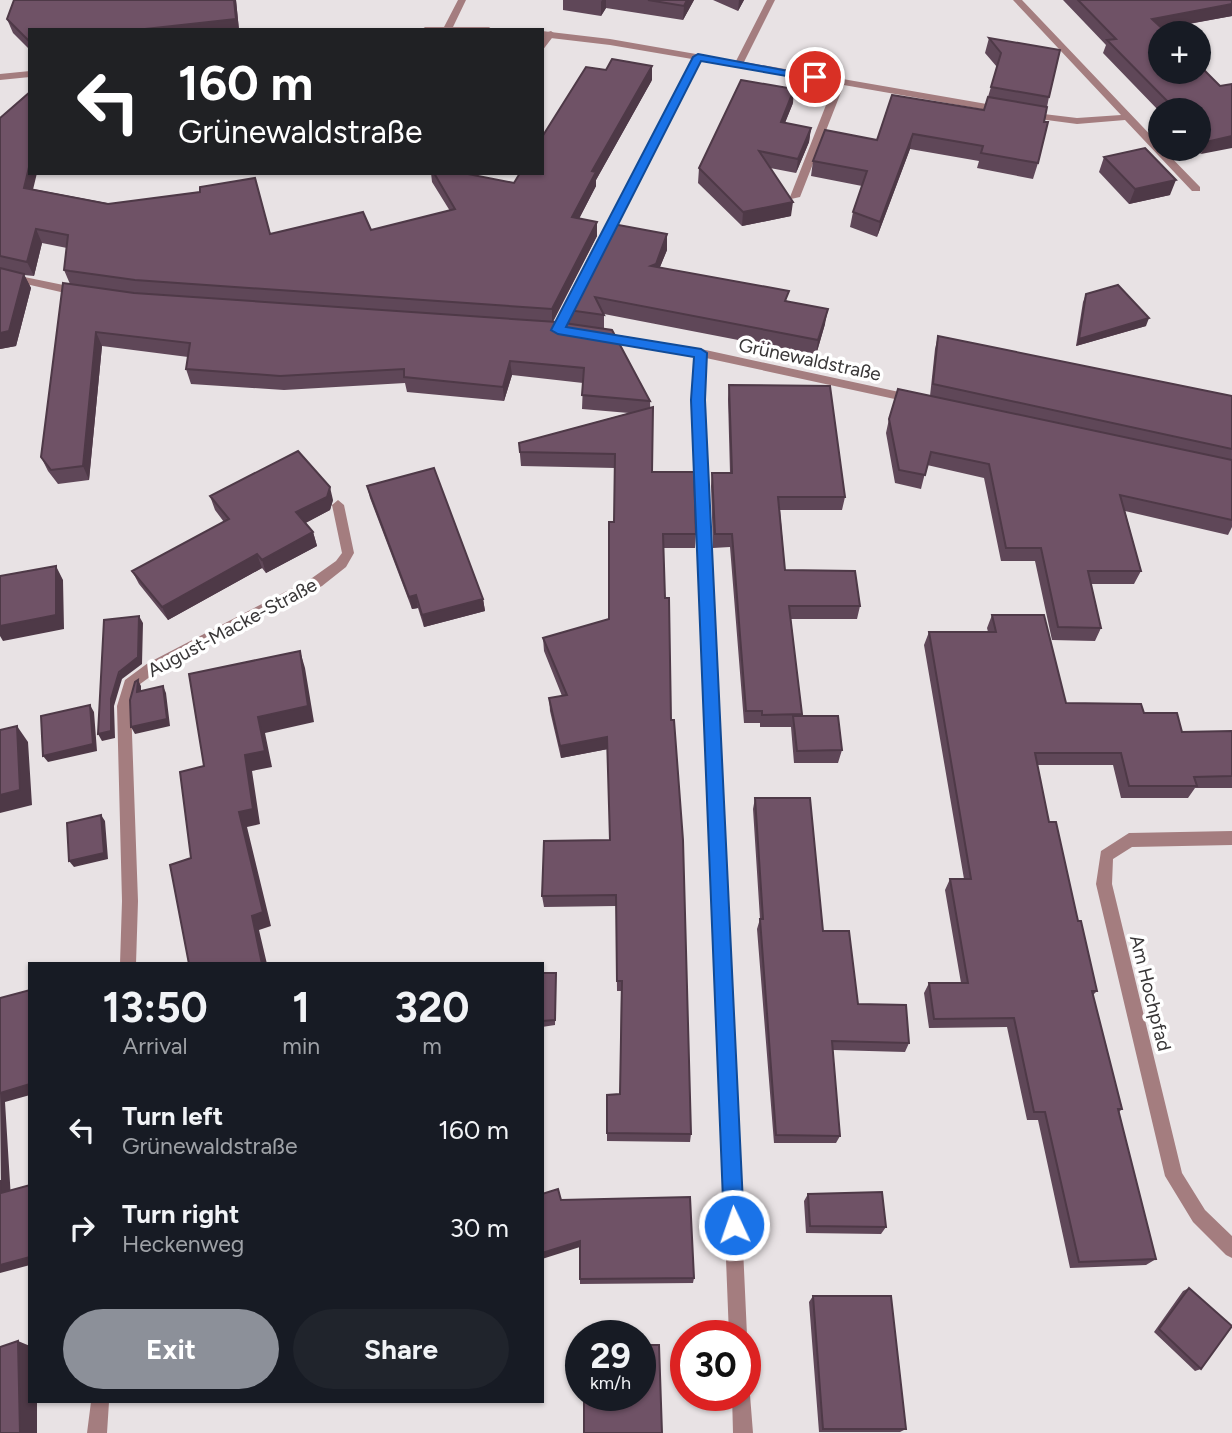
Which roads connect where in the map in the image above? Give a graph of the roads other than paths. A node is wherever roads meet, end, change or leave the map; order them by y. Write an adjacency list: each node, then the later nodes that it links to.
1 (462, 0): 4 (street)
2 (771, 0): 7 (street)
3 (1017, 0): 11 (street)
4 (447, 28)
5 (547, 34): 6 (street)
6 (698, 57): 7 (street); 17 (street)
7 (739, 64): 10 (street)
8 (28, 74): 9 (street)
9 (0, 77)
10 (840, 82): 11 (street); 13 (street)
11 (1128, 117): 12 (street)
12 (1196, 189)
13 (795, 197)
14 (0, 275): 15 (street)
15 (88, 293)
16 (544, 329): 17 (street, Grünewaldstraße)
17 (570, 332): 18 (street, Grünewaldstraße)
18 (701, 353): 19 (street, Grünewaldstraße); 24 (street)
19 (932, 404)
20 (338, 505): 22 (street, August-Macke-Straße)
21 (1232, 838): 23 (street, Am Hochpfad)
22 (128, 962)
23 (1232, 1249)
24 (737, 1320)
25 (100, 1403): 27 (street)
26 (742, 1411): 28 (street)
27 (97, 1433)
28 (743, 1433)

